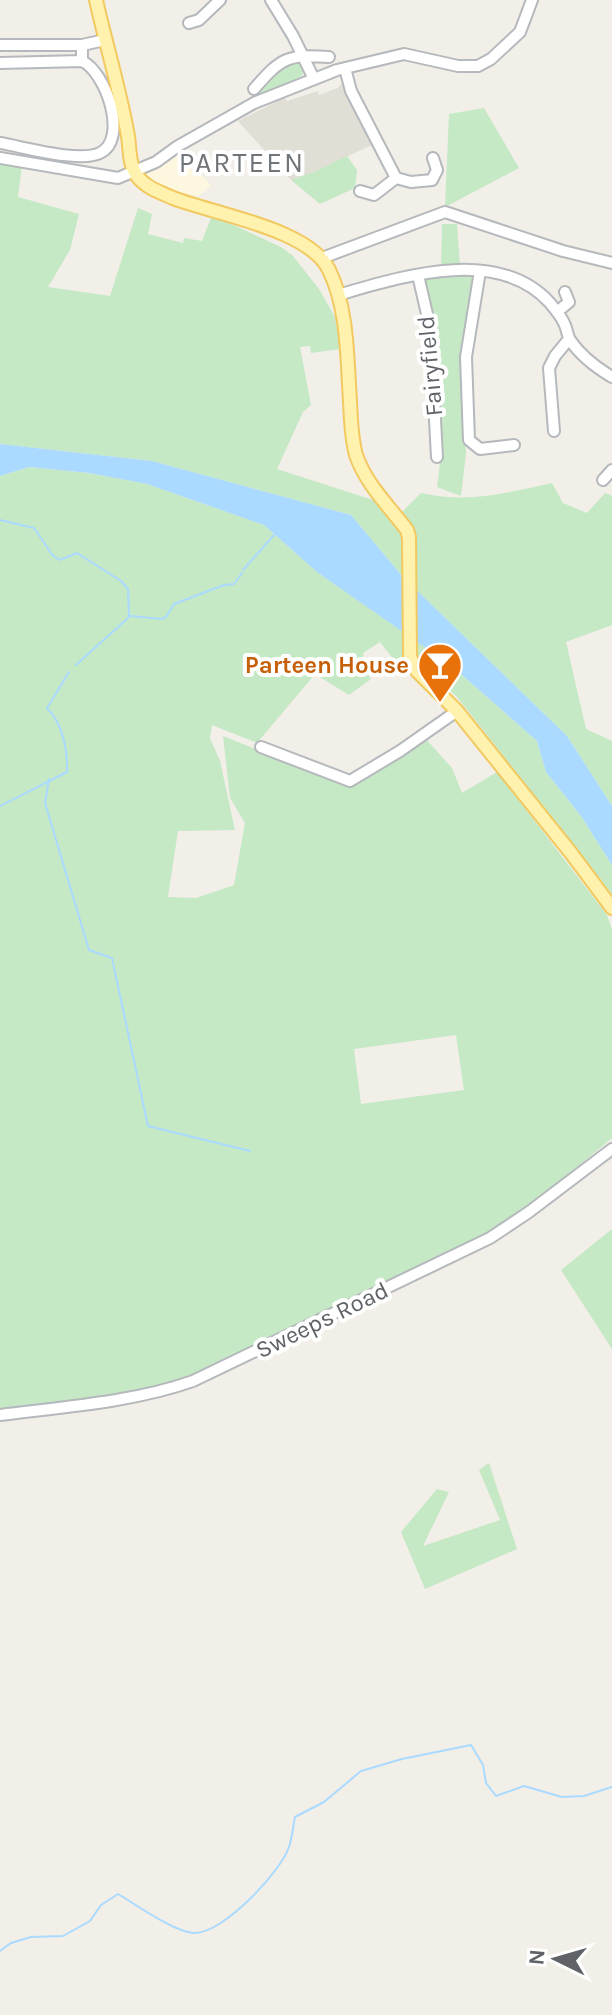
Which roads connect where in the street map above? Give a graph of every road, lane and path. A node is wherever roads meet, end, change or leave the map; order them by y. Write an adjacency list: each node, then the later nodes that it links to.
1 (96, 0): 6 (main road)
2 (220, 0): 5 (street)
3 (271, 0): 9 (street)
4 (532, 0): 13 (street)
5 (189, 23)
6 (105, 40): 8 (street); 19 (main road)
7 (0, 45): 8 (street)
8 (82, 45): 11 (street)
9 (301, 54): 10 (street); 14 (street); 15 (street)
10 (329, 57)
11 (82, 61): 12 (street); 16 (street)
12 (0, 63)
13 (345, 68): 14 (street); 20 (street)
14 (313, 77): 19 (street)
15 (254, 89)
16 (0, 143)
17 (0, 158): 19 (street)
18 (433, 158): 20 (street)
19 (135, 173): 22 (main road)
20 (396, 178): 21 (street)
21 (360, 191)
22 (322, 257): 23 (street); 27 (main road)
23 (612, 263)
24 (480, 271): 25 (street); 28 (street); 32 (street, Fairyfield)
25 (418, 275): 27 (street); 33 (street, Fairyfield)
26 (565, 292): 28 (street)
27 (338, 295): 36 (main road)
28 (557, 312): 29 (street)
29 (569, 339): 30 (street); 31 (street)
30 (612, 377)
31 (554, 431)
32 (514, 445)
33 (437, 457)
34 (612, 470): 35 (street)
35 (603, 480)
36 (457, 711): 37 (street); 38 (main road)
37 (261, 747)
38 (612, 908)
39 (612, 1149): 40 (street, Sweeps Road)
40 (0, 1415)

